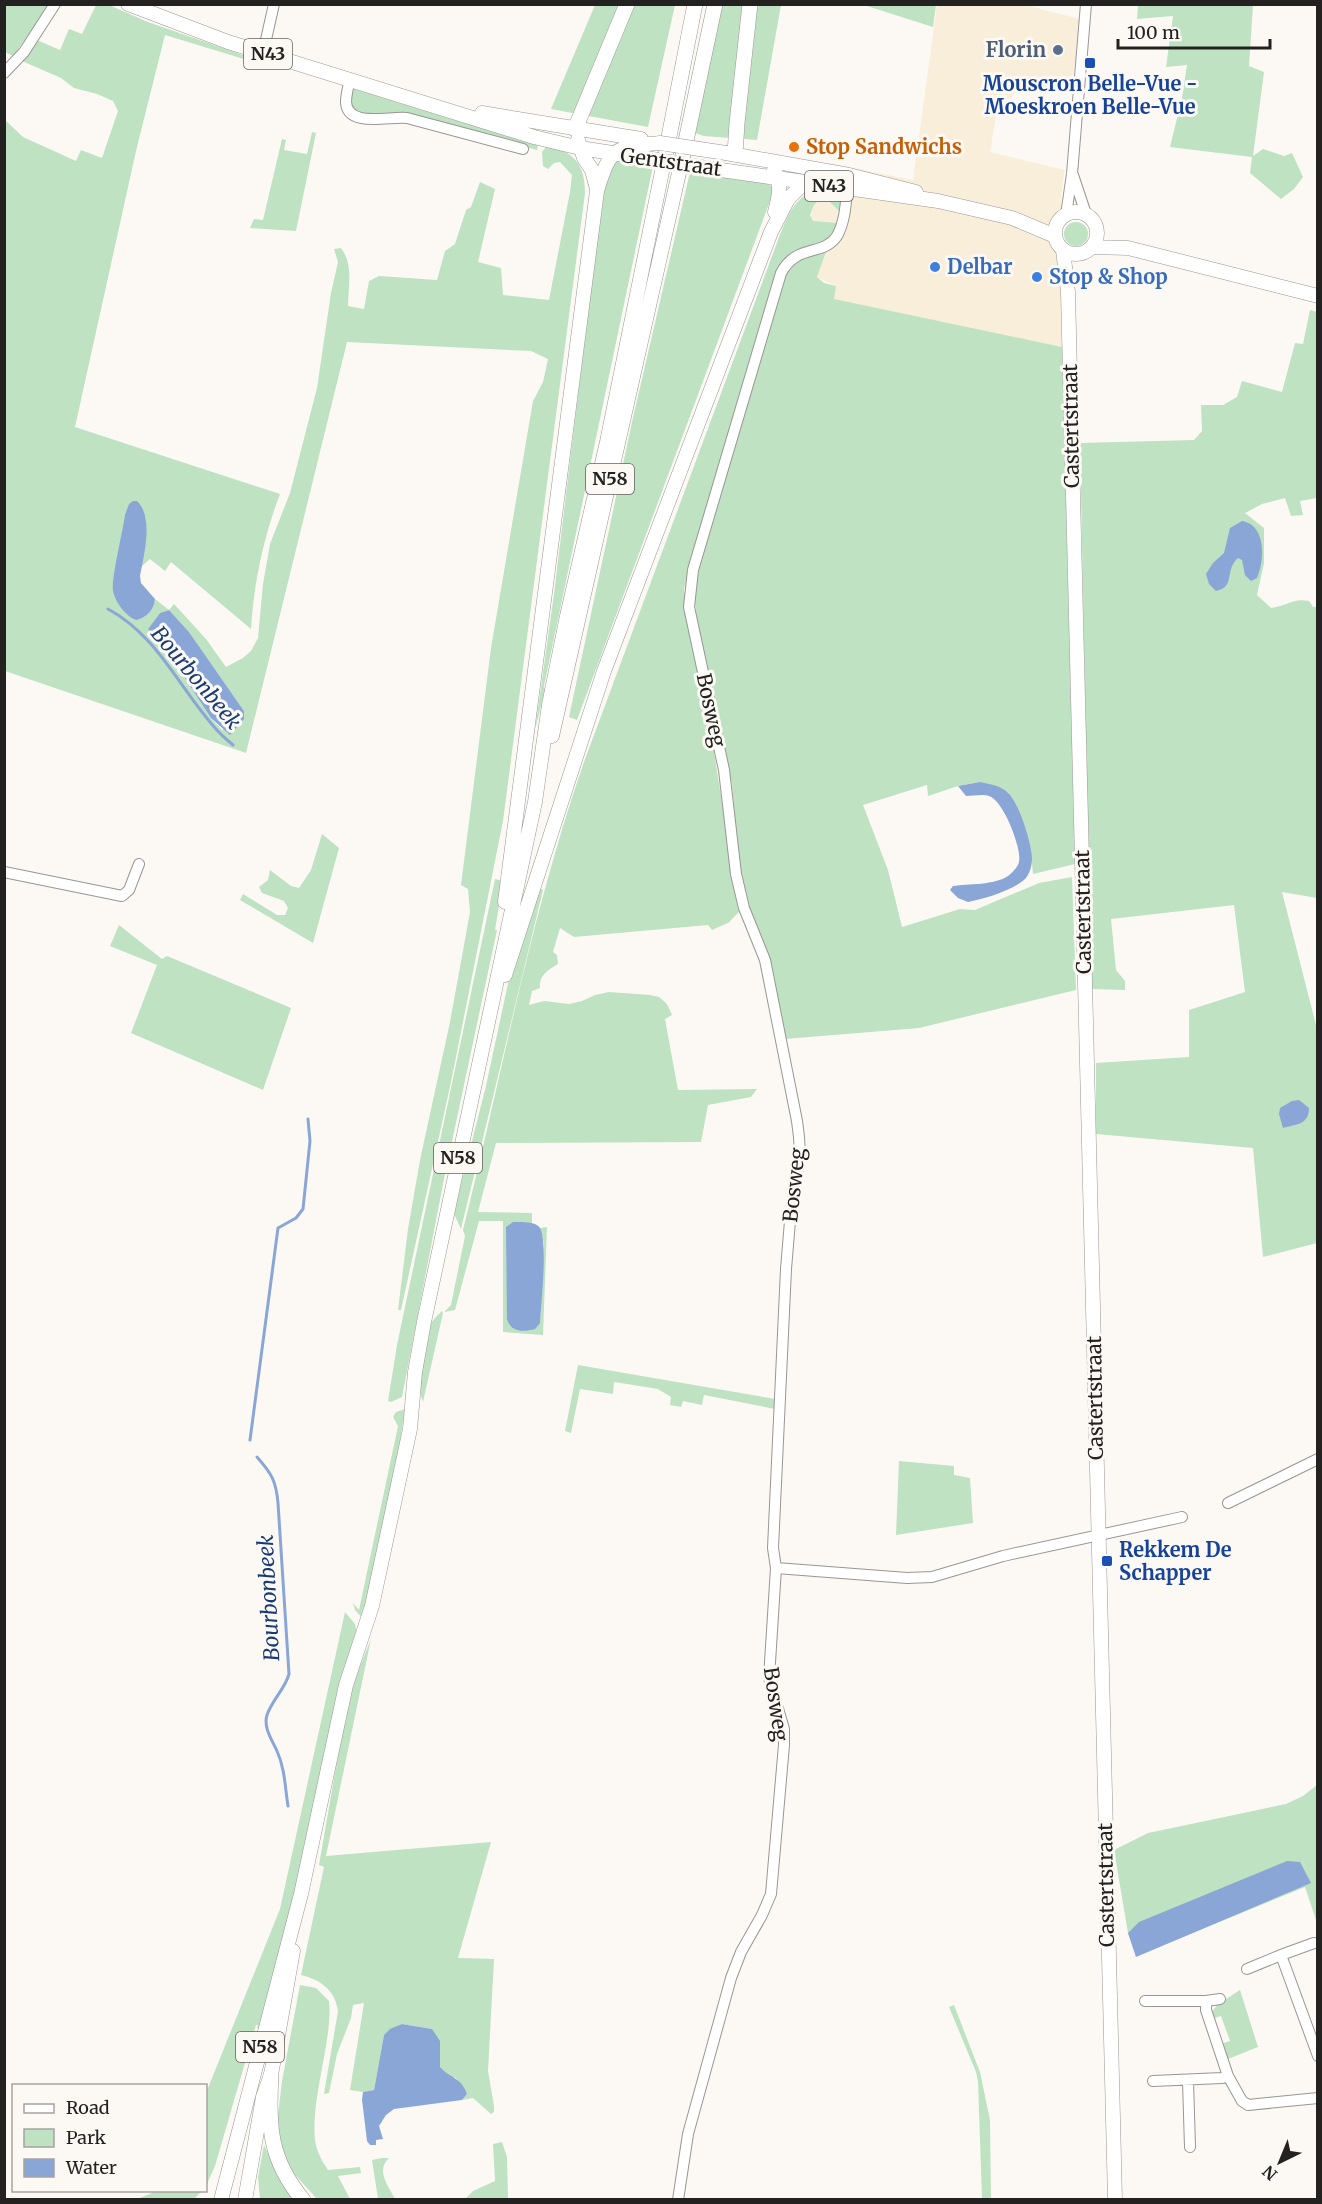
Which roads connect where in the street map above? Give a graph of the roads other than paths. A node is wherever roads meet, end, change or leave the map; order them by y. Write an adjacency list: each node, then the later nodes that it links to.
1 (55, 4): 10 (street)
2 (128, 4): 9 (main road, N43)
3 (274, 4): 9 (street)
4 (627, 4): 13 (highway)
5 (695, 4): 16 (highway, N58)
6 (715, 4): 18 (highway, N58)
7 (750, 4): 19 (highway)
8 (1086, 4): 21 (street)
9 (263, 53): 11 (main road, N43)
10 (4, 73)
11 (350, 79): 12 (main road, N43); 17 (street)
12 (410, 97): 13 (main road, N43); 14 (main road, Gentstraat / N43)
13 (575, 129): 14 (main road, N58); 15 (main road, N43)
14 (580, 148): 15 (main road, Gentstraat / N43); 25 (main road, N58)
15 (623, 148): 16 (main road, N43); 19 (main road, Gentstraat / N43, bridge); 25 (main road)
16 (663, 148): 19 (main road, N43, bridge); 37 (main road, N58)
17 (523, 149)
18 (683, 155): 37 (main road, N58)
19 (726, 159): 20 (main road, N43); 22 (main road, Gentstraat / N43)
20 (764, 160): 22 (main road); 24 (main road, N43)
21 (1072, 174): 26 (street); 28 (street)
22 (779, 178): 23 (main road, Gentstraat / N43); 30 (main road, N58)
23 (800, 182): 24 (main road, Gentstraat / N43); 30 (main road)
24 (848, 182): 27 (main road, N43); 45 (street, Bosweg)
25 (597, 191): 40 (main road, N58)
26 (1086, 214): 28 (main road, N43); 29 (main road)
27 (1012, 218): 28 (main road, N43); 31 (main road, N43)
28 (1063, 218): 31 (main road)
29 (1096, 226): 32 (main road); 34 (main road)
30 (771, 232): 40 (main road, N58)
31 (1055, 237): 33 (main road)
32 (1128, 248): 34 (main road); 36 (main road)
33 (1063, 250): 34 (main road); 35 (main road, Castertstraat)
34 (1087, 250): 35 (main road, Castertstraat)
35 (1068, 288): 44 (main road, Castertstraat)
36 (1317, 296)
37 (535, 802): 40 (main road, N58)
38 (139, 864): 39 (street)
39 (4, 872)
40 (492, 1001): 46 (main road, N58)
41 (1317, 1459): 42 (street)
42 (1228, 1503)
43 (1182, 1517): 44 (street)
44 (1098, 1535): 45 (street); 64 (main road, Castertstraat)
45 (776, 1568): 63 (street, Bosweg)
46 (301, 1894): 54 (main road, N58); 60 (main road, N58)
47 (1314, 1943): 48 (street)
48 (1281, 1955): 49 (street); 53 (street)
49 (1247, 1969)
50 (1220, 1999): 52 (street)
51 (1145, 2001): 52 (street)
52 (1206, 2001): 55 (street)
53 (1317, 2056)
54 (271, 2076): 61 (main road, N58); 62 (highway)
55 (1228, 2076): 57 (street); 58 (street)
56 (1153, 2081): 57 (street)
57 (1188, 2081): 59 (street)
58 (1317, 2098)
59 (1190, 2147)
60 (221, 2199)
61 (245, 2199)
62 (303, 2199)
63 (678, 2199)
64 (1115, 2199)

